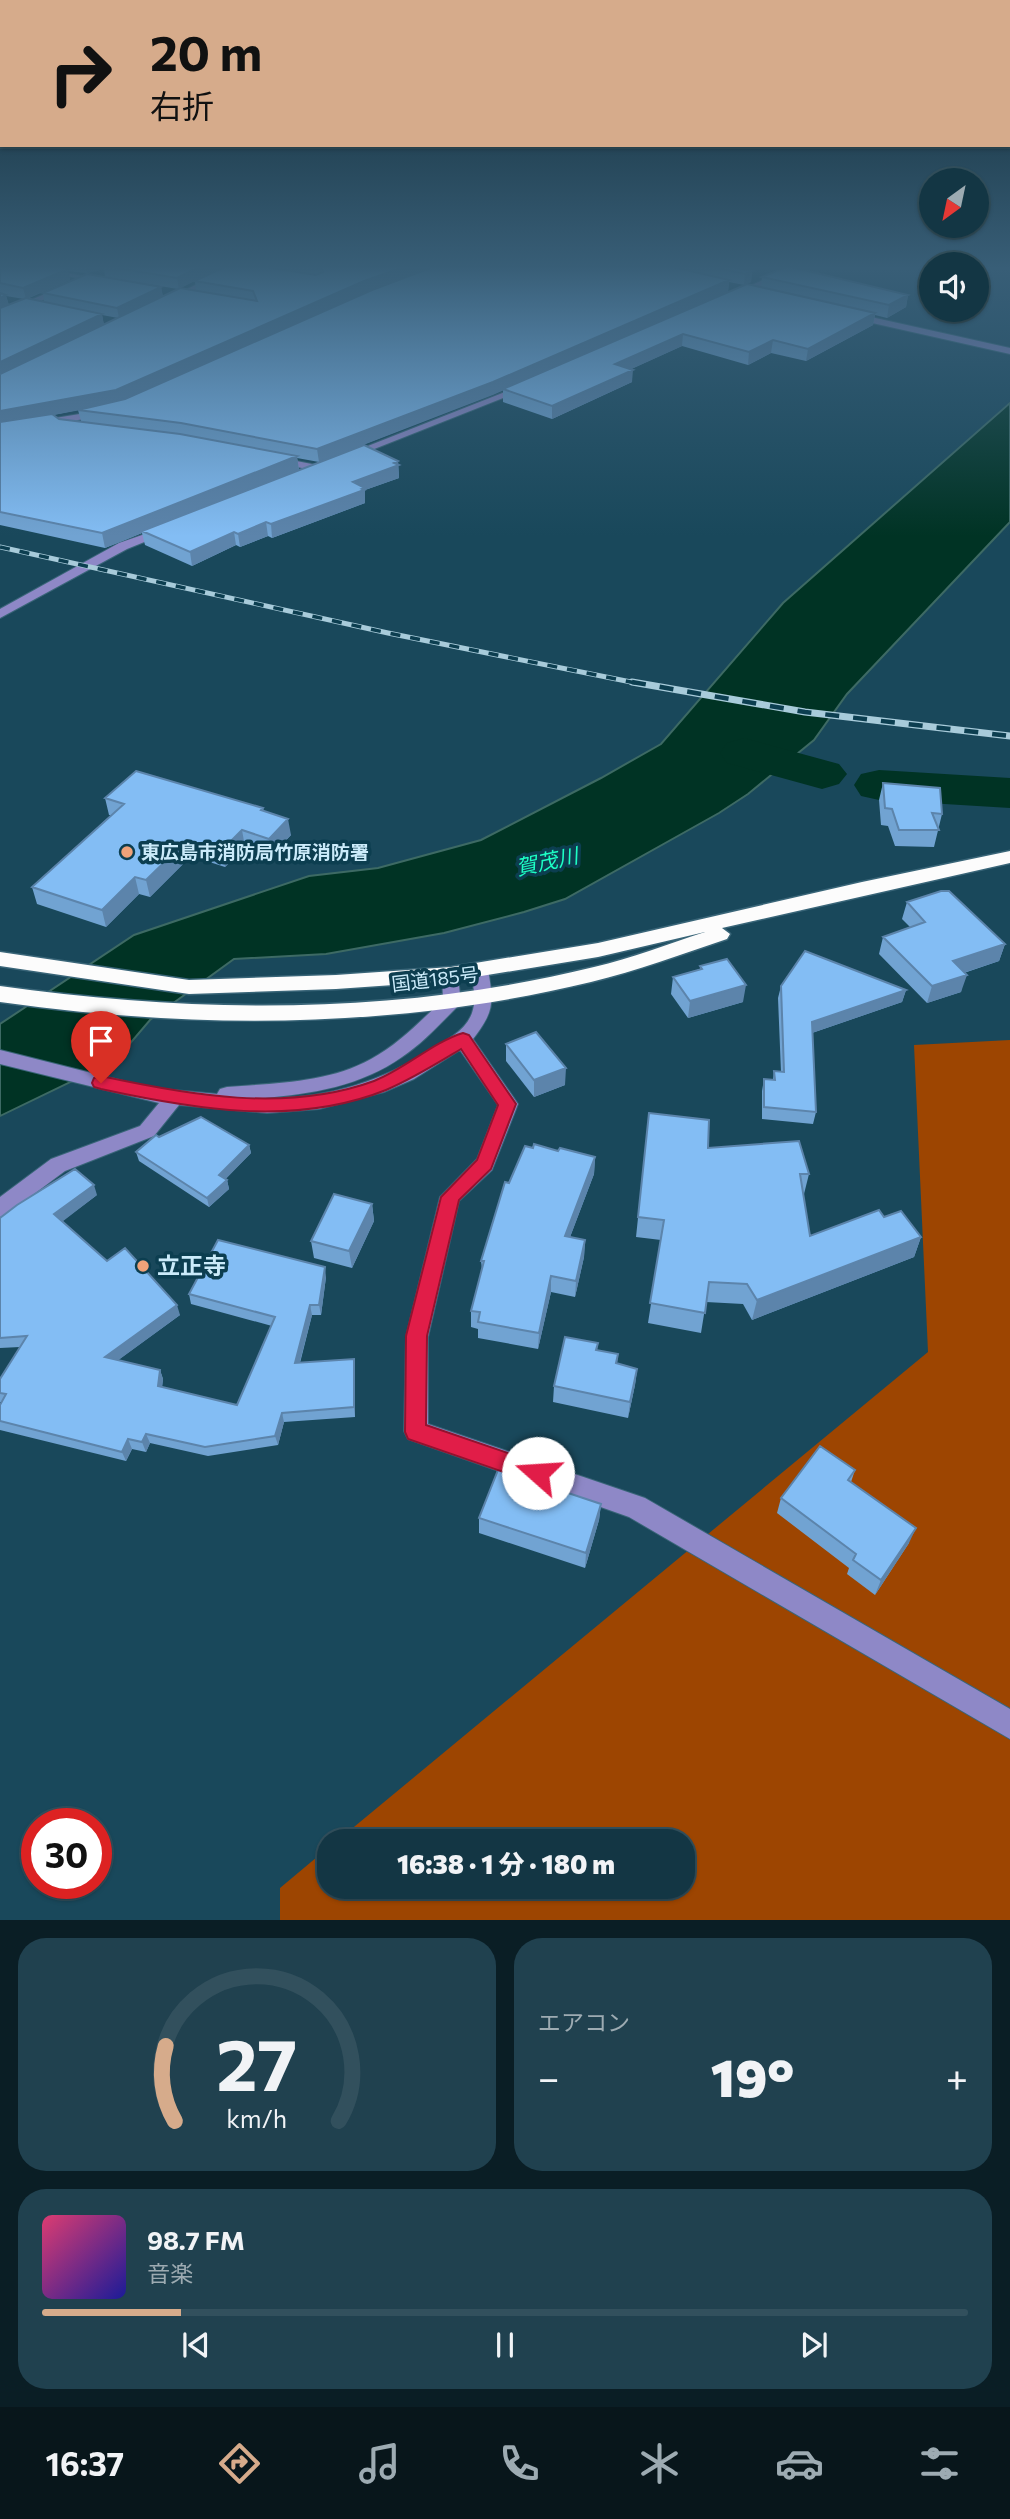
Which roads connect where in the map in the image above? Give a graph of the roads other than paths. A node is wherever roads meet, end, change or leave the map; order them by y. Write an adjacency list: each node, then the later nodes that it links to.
1 (534, 383): 7 (street)
2 (114, 410): 3 (street)
3 (40, 423): 4 (street); 5 (street)
4 (79, 428)
5 (0, 430)
6 (264, 458): 9 (street)
7 (343, 458)
8 (330, 463): 9 (street)
9 (317, 468): 10 (street)
10 (291, 478)
11 (175, 525): 12 (street)
12 (0, 614)
13 (1010, 857): 14 (highway, 国道185号)
14 (862, 888): 16 (highway, 国道185号); 19 (highway, 国道185号)
15 (0, 959): 17 (highway, 国道185号)
16 (479, 970): 17 (highway, 国道185号); 19 (street)
17 (451, 974): 20 (street)
18 (1, 994): 20 (highway, 国道185号)
19 (484, 997): 20 (highway, 国道185号); 21 (street)
20 (452, 1002): 23 (street)
21 (463, 1040): 23 (street); 25 (street)
22 (0, 1057): 23 (street)
23 (174, 1098): 24 (street)
24 (0, 1208)
25 (1010, 1726)

